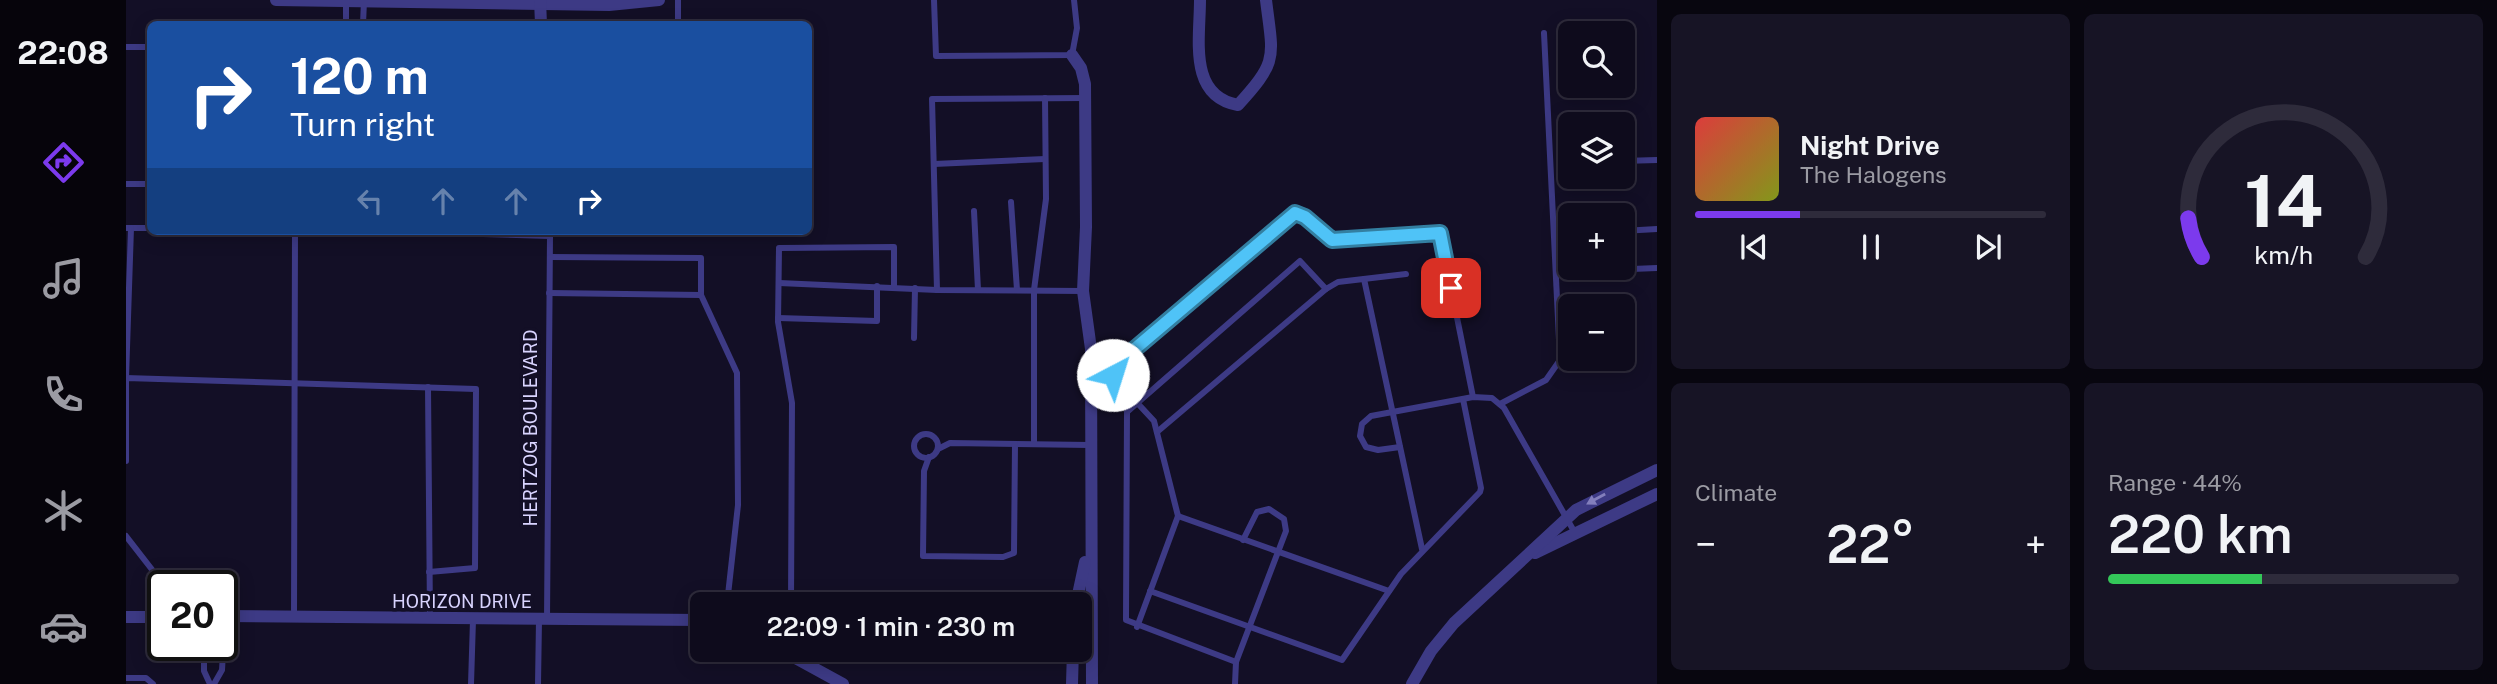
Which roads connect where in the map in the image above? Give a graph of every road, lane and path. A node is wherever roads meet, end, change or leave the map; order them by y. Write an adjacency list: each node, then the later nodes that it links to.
1 (276, 0): 2 (street)
2 (317, 0): 3 (street)
3 (338, 0): 10 (street)
4 (659, 0): 12 (street)
5 (678, 0): 16 (lane)
6 (934, 0): 20 (lane)
7 (1074, 0): 20 (lane)
8 (1200, 0): 9 (street)
9 (1266, 0)
10 (346, 1): 11 (street); 13 (lane)
11 (364, 1): 12 (street); 14 (lane)
12 (540, 2): 15 (street)
13 (346, 21)
14 (363, 21)
15 (541, 21)
16 (678, 21)
17 (1544, 33): 39 (lane)
18 (126, 47): 19 (lane)
19 (147, 47)
20 (1072, 55): 22 (street)
21 (1045, 98): 22 (lane); 23 (lane); 26 (lane)
22 (1085, 98): 51 (street)
23 (1045, 159): 26 (lane); 50 (lane)
24 (1657, 160): 25 (lane)
25 (1635, 161)
26 (934, 164): 47 (lane)
27 (126, 184): 28 (lane)
28 (147, 184)
29 (1011, 202): 49 (lane)
30 (974, 211): 48 (lane)
31 (128, 228): 32 (lane); 56 (lane)
32 (147, 228)
33 (1657, 229): 34 (lane)
34 (1635, 230)
35 (295, 235): 57 (lane)
36 (515, 235): 37 (lane, HERTZOG BOULEVARD)
37 (550, 257): 52 (lane, HERTZOG BOULEVARD); 53 (lane)
38 (1657, 268): 39 (lane)
39 (1557, 272): 62 (lane)
40 (1406, 274): 41 (lane)
41 (1364, 279): 46 (lane); 63 (lane)
42 (779, 283): 43 (lane); 44 (lane); 54 (lane)
43 (877, 286): 44 (lane); 54 (lane)
44 (894, 286): 45 (lane)
45 (915, 288): 47 (lane); 55 (lane)
46 (1326, 289): 61 (lane); 64 (lane)
47 (937, 290): 48 (lane)
48 (978, 290): 49 (lane)
49 (1017, 290): 50 (lane)
50 (1034, 290): 51 (lane); 66 (lane)
51 (1083, 290): 67 (street)
52 (550, 292): 53 (lane); 96 (lane, HERTZOG BOULEVARD)
53 (701, 295): 87 (lane)
54 (778, 318): 88 (lane)
55 (914, 338)
56 (127, 378): 57 (lane); 71 (lane)
57 (295, 384): 58 (lane); 93 (lane)
58 (428, 387): 84 (lane); 84 (lane)
59 (1472, 397): 60 (lane); 61 (lane); 62 (lane)
60 (1464, 399): 63 (lane); 80 (lane)
61 (1137, 403): 64 (lane); 98 (lane)
62 (1500, 404): 75 (lane)
63 (1393, 412): 68 (lane); 68 (lane)
64 (1157, 432): 74 (lane)
65 (1015, 444): 66 (lane); 69 (lane); 70 (lane)
66 (1034, 444): 67 (lane)
67 (1090, 445): 79 (street)
68 (1400, 447): 80 (lane)
69 (938, 449): 70 (lane); 70 (lane)
70 (929, 457)
71 (126, 461)
72 (1657, 470): 75 (street, one-way to 75)
73 (1657, 494): 76 (street)
74 (1178, 516): 78 (lane); 85 (lane)
75 (1567, 518): 76 (lane); 82 (street)
76 (1576, 533): 82 (street)
77 (126, 536): 83 (lane)
78 (1243, 540): 81 (lane); 81 (lane)
79 (1090, 541): 89 (street); 112 (street)
80 (1422, 549): 86 (lane)
81 (1278, 552): 86 (lane); 99 (lane)
82 (1519, 562): 114 (street)
83 (152, 570)
84 (429, 572): 94 (lane)
85 (1150, 591): 98 (lane); 99 (lane)
86 (1389, 591): 99 (lane)
87 (728, 592)
88 (791, 592)
89 (1079, 592)
90 (126, 617): 91 (street)
91 (147, 617)
92 (238, 617): 93 (street, HORIZON DRIVE)
93 (295, 618): 94 (street, HORIZON DRIVE)
94 (430, 620): 95 (street, HORIZON DRIVE)
95 (473, 620): 96 (street, HORIZON DRIVE); 109 (lane)
96 (543, 620): 97 (street, HORIZON DRIVE); 110 (lane, HERTZOG BOULEVARD)
97 (690, 620)
98 (1137, 626): 104 (lane)
99 (1250, 627): 104 (lane)
100 (204, 661): 108 (lane)
101 (222, 661): 108 (lane)
102 (801, 662): 106 (street)
103 (1073, 662): 111 (street)
104 (1236, 662): 113 (lane)
105 (126, 678): 107 (lane)
106 (837, 683)
107 (153, 684)
108 (212, 684)
109 (471, 684)
110 (538, 684)
111 (1072, 684)
112 (1092, 684)
113 (1235, 684)
114 (1412, 684)

